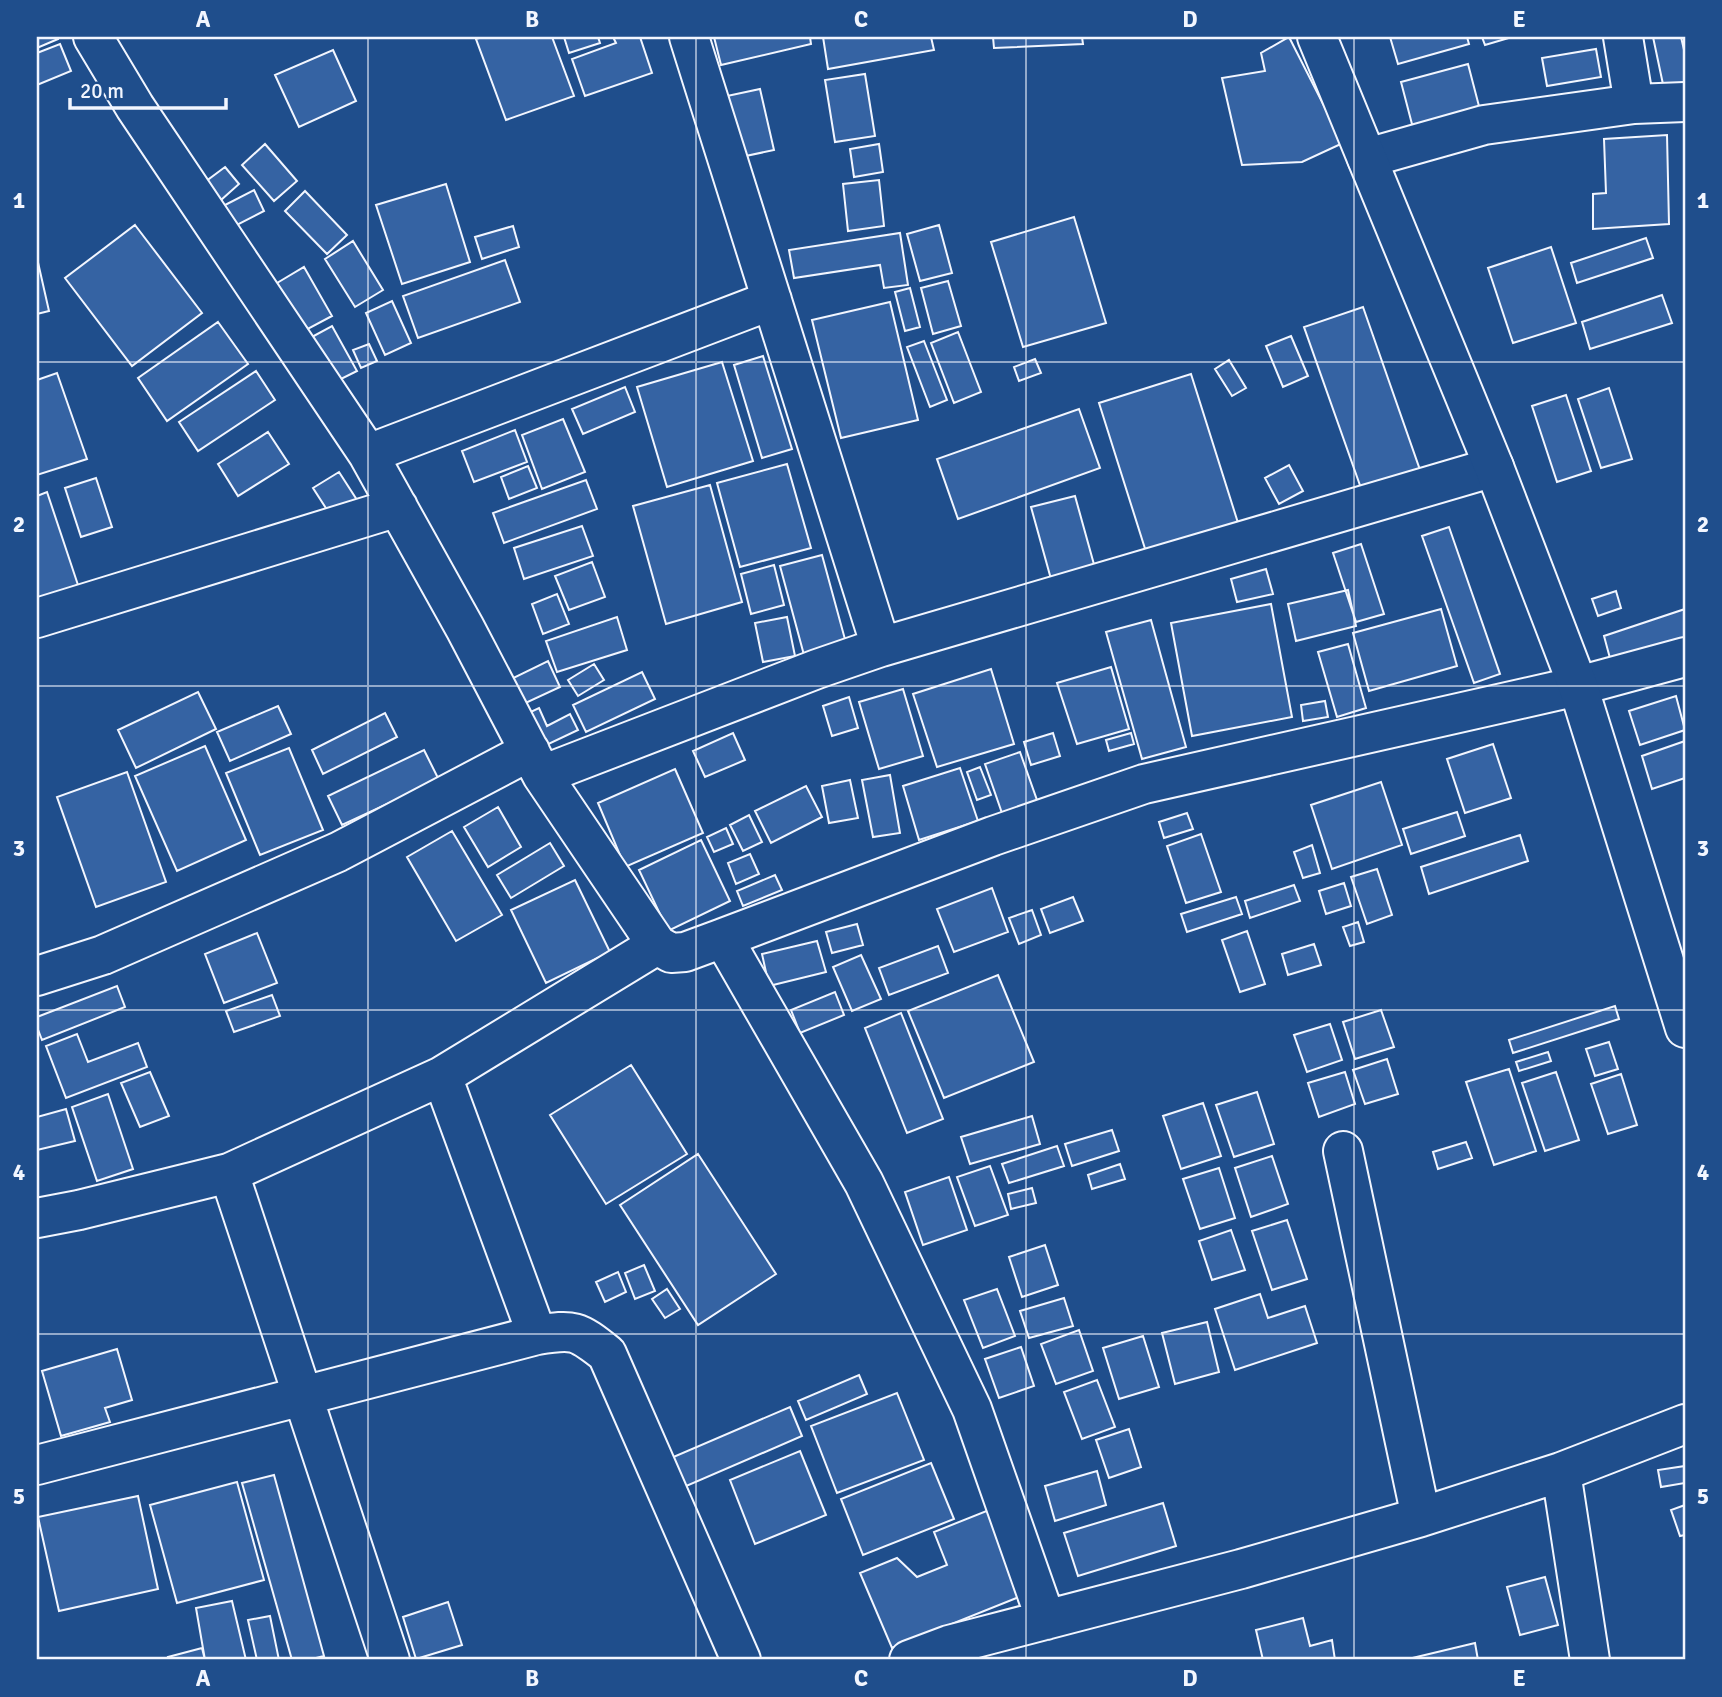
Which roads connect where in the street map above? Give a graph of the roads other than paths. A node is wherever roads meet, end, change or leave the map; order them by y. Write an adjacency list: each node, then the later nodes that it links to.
1 (93, 37): 9 (street)
2 (689, 37): 8 (street)
3 (1317, 37): 7 (street)
4 (1623, 37): 6 (street)
5 (1685, 102): 6 (street)
6 (1634, 104): 7 (street)
7 (1367, 158): 10 (street)
8 (772, 300): 9 (street); 13 (street)
9 (368, 454): 11 (street)
10 (1494, 467): 13 (street); 15 (street)
11 (398, 508): 12 (street); 16 (street)
12 (37, 618)
13 (881, 648): 16 (street)
14 (1685, 657): 15 (street)
15 (1578, 686): 17 (street); 20 (street)
16 (536, 763): 18 (street); 19 (street)
17 (723, 937): 18 (street); 31 (street)
18 (657, 945): 21 (street)
19 (37, 976)
20 (1685, 1028)
21 (442, 1076): 23 (street); 25 (street)
22 (1343, 1151): 30 (street)
23 (229, 1173): 24 (street); 26 (street)
24 (37, 1218)
25 (537, 1335): 26 (street); 33 (street)
26 (301, 1396): 28 (street); 32 (street)
27 (1685, 1424): 29 (street)
28 (37, 1465)
29 (1561, 1472): 30 (street); 35 (street)
30 (1421, 1517): 31 (street)
31 (1046, 1620): 34 (street)
32 (390, 1660)
33 (741, 1660)
34 (909, 1660)
35 (1590, 1660)

